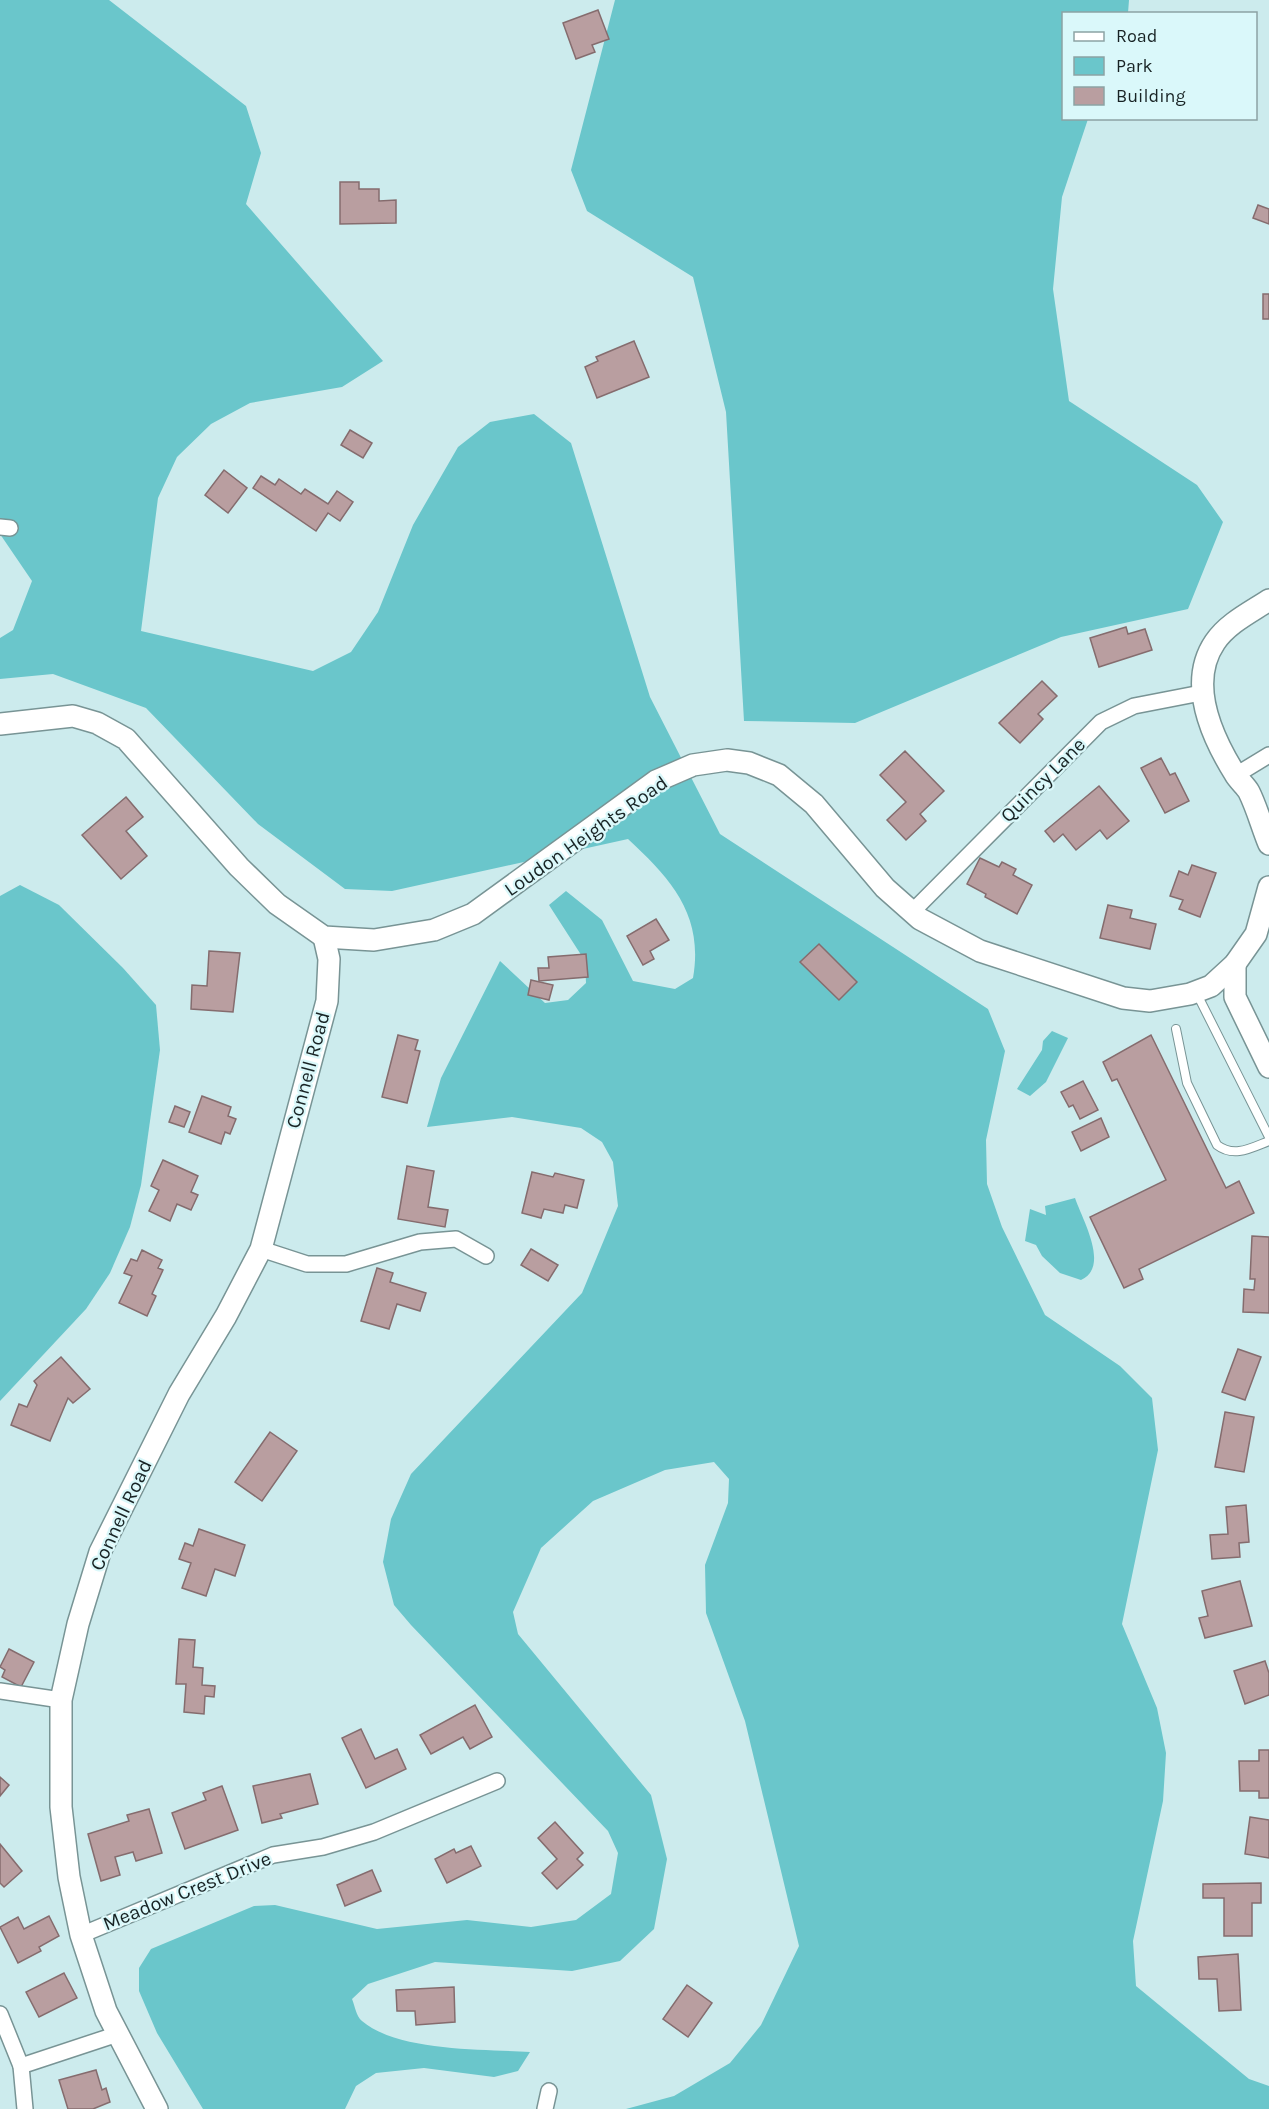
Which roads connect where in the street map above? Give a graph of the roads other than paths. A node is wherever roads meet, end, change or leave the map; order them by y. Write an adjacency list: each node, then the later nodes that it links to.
1 (1269, 600): 2 (main road)
2 (1201, 693): 5 (main road); 8 (street, Quincy Lane)
3 (0, 724): 9 (main road)
4 (1269, 755): 5 (street)
5 (1236, 775): 6 (main road)
6 (1269, 844)
7 (1269, 887): 10 (main road, Loudon Heights Road)
8 (911, 913): 9 (main road, Loudon Heights Road); 11 (main road, Loudon Heights Road)
9 (324, 937): 15 (main road, Connell Road)
10 (1235, 964): 11 (main road, Loudon Heights Road); 13 (main road)
11 (1196, 992): 14 (lane)
12 (1176, 1029): 14 (lane)
13 (1269, 1067)
14 (1269, 1139)
15 (261, 1249): 16 (street); 18 (main road, Connell Road)
16 (486, 1256)
17 (0, 1691): 18 (street)
18 (61, 1700): 20 (main road, Connell Road)
19 (497, 1781): 20 (street, Meadow Crest Drive)
20 (81, 1935): 22 (main road, Connell Road)
21 (0, 2014): 23 (street)
22 (118, 2034): 23 (street); 26 (main road, Connell Road)
23 (21, 2066): 25 (street)
24 (549, 2091): 27 (street)
25 (25, 2109)
26 (158, 2109)
27 (544, 2109)

